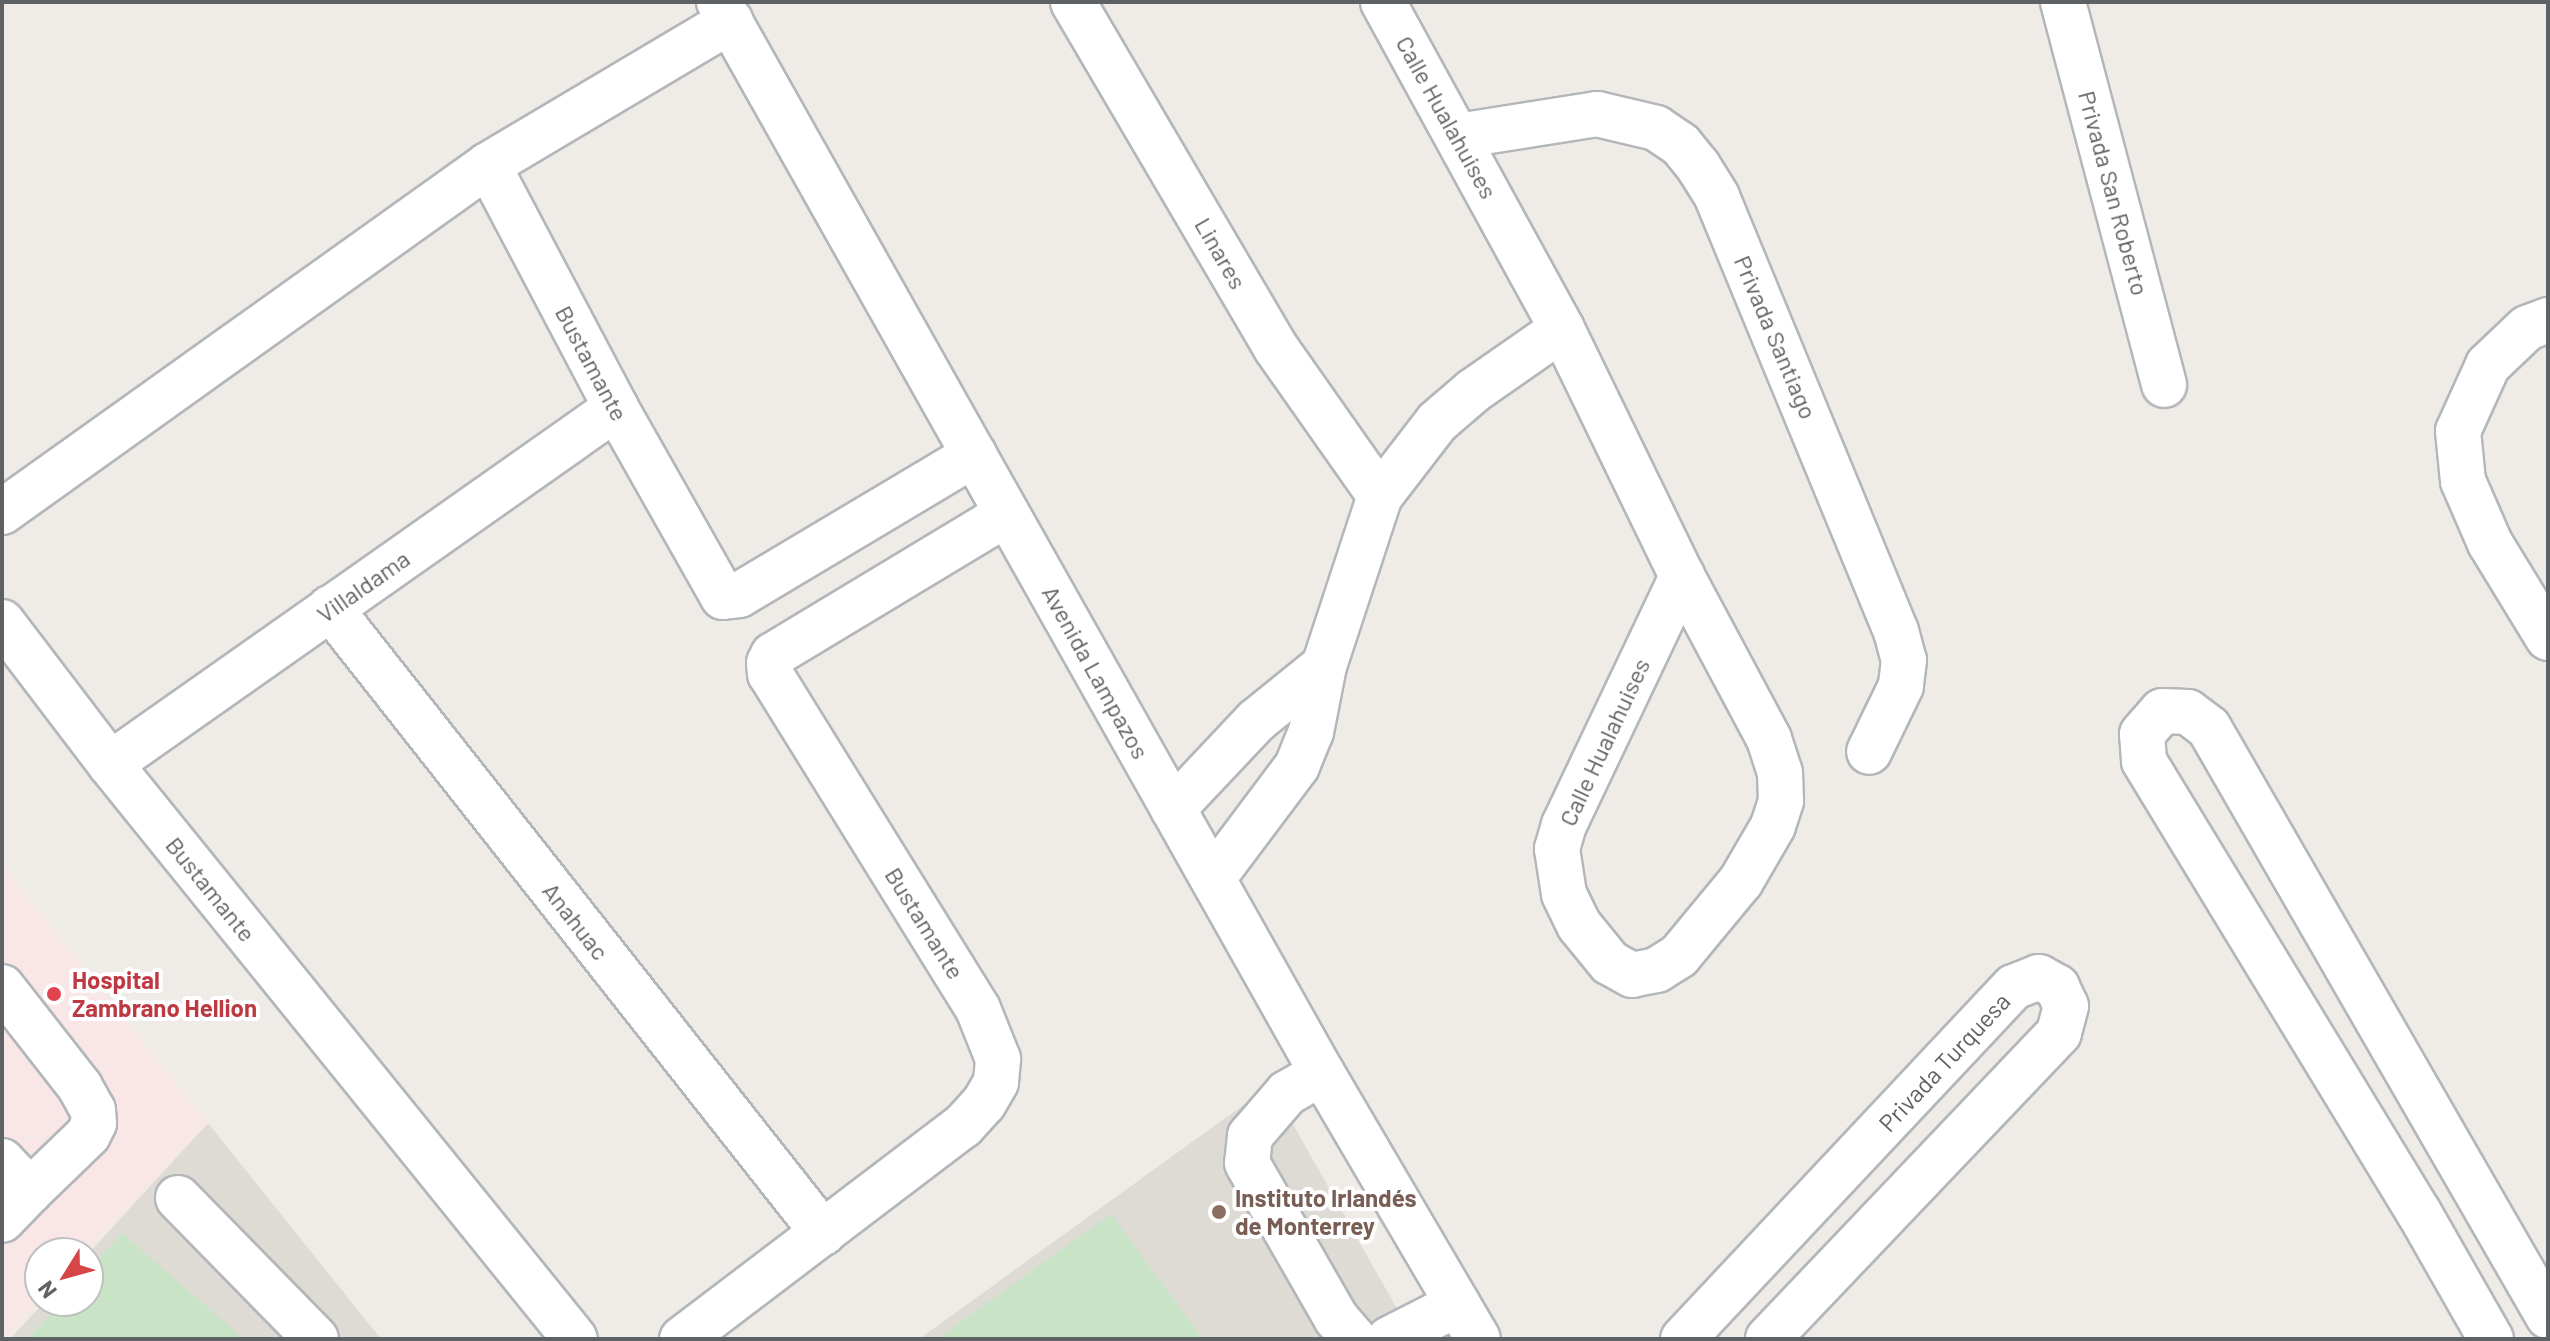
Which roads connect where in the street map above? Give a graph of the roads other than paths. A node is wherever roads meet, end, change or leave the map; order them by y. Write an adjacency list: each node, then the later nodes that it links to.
1 (1073, 2): 12 (street, Linares)
2 (1383, 2): 5 (street, Calle Hualahuises)
3 (2063, 2): 9 (street, Privada San Roberto)
4 (725, 12): 6 (street); 11 (street, Avenida Lampazos)
5 (1458, 136): 8 (street, Calle Hualahuises); 20 (street, Privada Santiago)
6 (488, 165): 10 (street, Bustamante); 13 (street)
7 (2548, 320): 18 (street)
8 (1562, 329): 12 (street); 15 (street, Calle Hualahuises)
9 (2164, 385)
10 (616, 408): 11 (street, Bustamante); 16 (street, Villaldama)
11 (974, 455): 14 (street, Avenida Lampazos)
12 (1380, 496): 19 (street)
13 (2, 512)
14 (1007, 514): 22 (street, Avenida Lampazos); 31 (street, Bustamante)
15 (1682, 576): 15 (street, Calle Hualahuises)
16 (330, 608): 21 (street, Villaldama); 31 (street, Anahuac)
17 (2, 622): 21 (street, Bustamante)
18 (2548, 638)
19 (1324, 666): 22 (street); 23 (street)
20 (1869, 752)
21 (110, 764): 36 (street, Bustamante)
22 (1173, 809): 23 (street, Avenida Lampazos)
23 (1213, 878): 25 (street, Avenida Lampazos)
24 (2, 987): 27 (street)
25 (1322, 1073): 34 (street, Avenida Lampazos); 38 (street)
26 (2469, 1182): 30 (street); 30 (street); 33 (street)
27 (11, 1191)
28 (178, 1198): 35 (street)
29 (1814, 1200): 32 (street); 32 (street, Privada Turquesa); 40 (street, Privada Turquesa)
30 (2419, 1213): 42 (street)
31 (823, 1233): 37 (street, Bustamante)
32 (1857, 1245): 41 (street, Privada Turquesa)
33 (2548, 1316)
34 (1468, 1322): 39 (street)
35 (316, 1339)
36 (575, 1339)
37 (682, 1339)
38 (1354, 1339)
39 (1389, 1339)
40 (1683, 1339)
41 (1768, 1339)
42 (2491, 1339)

